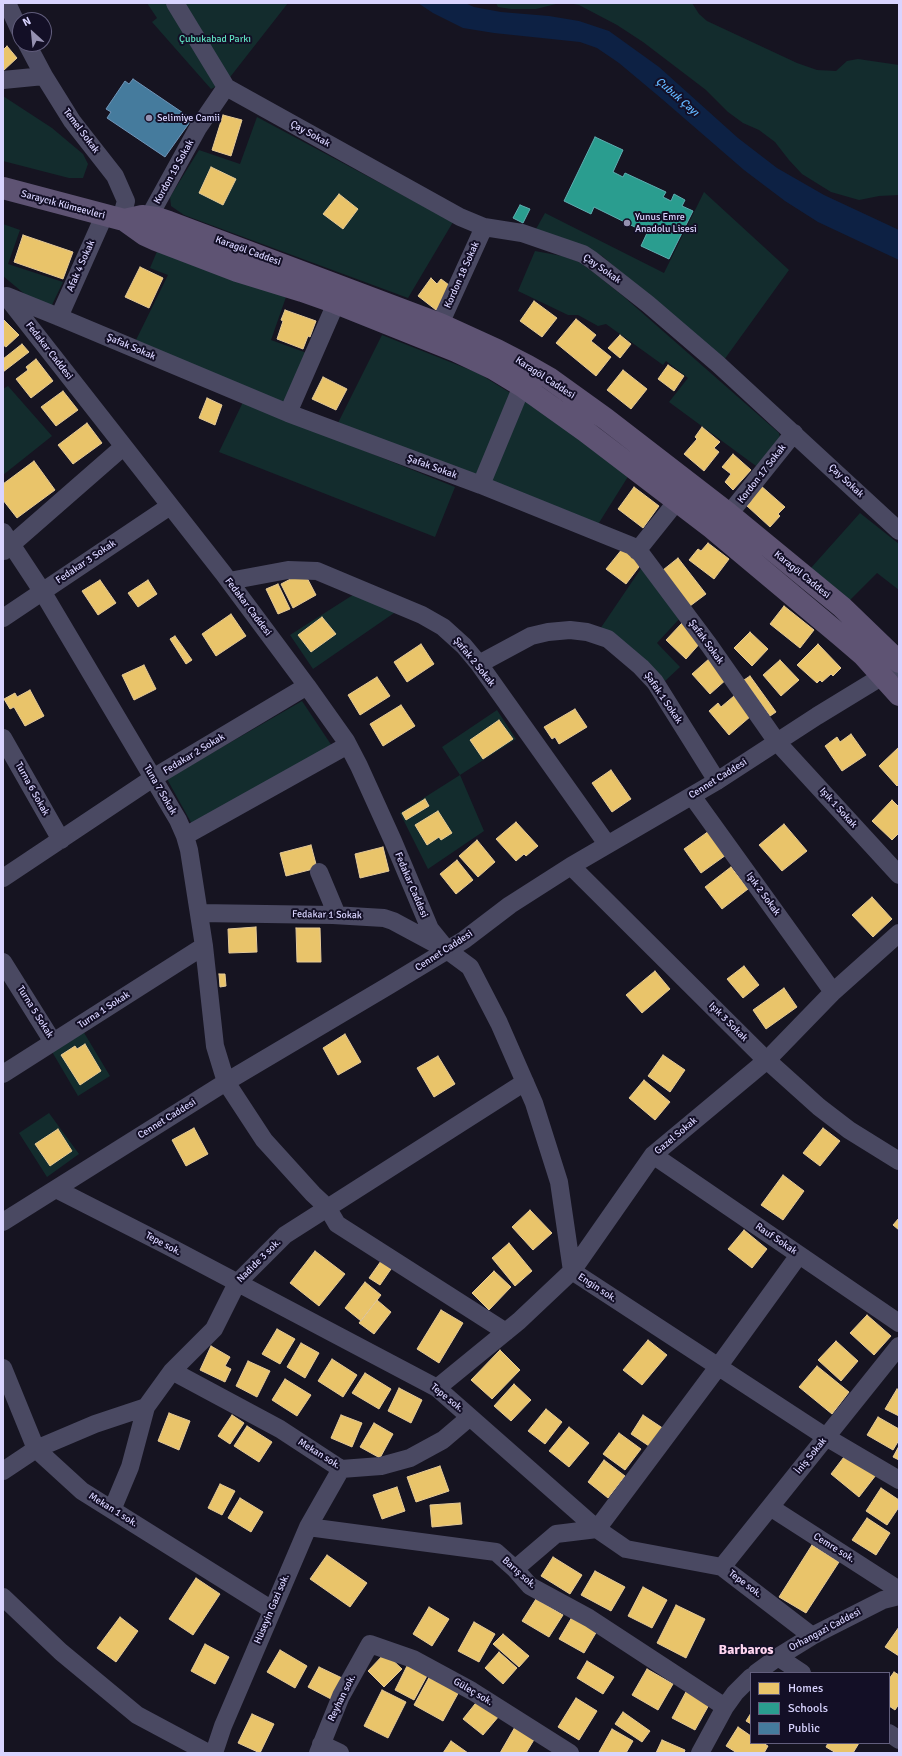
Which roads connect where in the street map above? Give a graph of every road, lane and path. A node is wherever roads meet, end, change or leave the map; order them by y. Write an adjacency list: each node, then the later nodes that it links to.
1 (8, 3): 3 (street)
2 (175, 3): 7 (street)
3 (12, 24)
4 (31, 52): 5 (street, Temel Sokak)
5 (44, 76): 6 (street); 10 (street, Temel Sokak)
6 (3, 80)
7 (226, 87): 9 (street, Kordon 19 Sokak); 11 (street, Çay Sokak)
8 (3, 188): 10 (main road, Saraycık Kümeevleri)
9 (149, 217): 10 (main road, Karagöl Caddesi); 15 (main road, Karagöl Caddesi)
10 (116, 218): 13 (main road); 14 (street, Afak 4 Sokak)
11 (484, 227): 15 (street, Kordon 18 Sokak); 18 (street, Çay Sokak)
12 (4, 296): 14 (street, Şafak Sokak); 19 (street, Fedakar Caddesi)
13 (336, 303): 16 (main road); 17 (street)
14 (59, 317): 17 (street, Şafak Sokak)
15 (440, 324): 23 (main road, Karagöl Caddesi)
16 (522, 386): 20 (street); 21 (main road)
17 (288, 413): 20 (street, Şafak Sokak)
18 (794, 433): 23 (street, Kordon 17 Sokak); 24 (street, Çay Sokak)
19 (123, 447): 22 (street, Fedakar Caddesi); 25 (street)
20 (481, 485): 26 (street, Şafak Sokak)
21 (677, 502): 26 (street); 32 (main road)
22 (170, 506): 27 (street, Fedakar Caddesi); 28 (street, Fedakar 3 Sokak)
23 (729, 514): 30 (main road, Karagöl Caddesi)
24 (899, 531)
25 (6, 543): 28 (street, Tuna 7 Sokak)
26 (637, 550): 36 (street, Şafak Sokak)
27 (229, 581): 31 (street, Şafak 2 Sokak); 33 (street, Fedakar Caddesi)
28 (42, 591): 29 (street, Fedakar 3 Sokak); 38 (street, Tuna 7 Sokak)
29 (3, 618)
30 (899, 662)
31 (479, 664): 39 (street, Şafak 1 Sokak); 43 (street, Şafak 2 Sokak)
32 (891, 671): 34 (main road); 36 (street, Cennet Caddesi)
33 (307, 686): 37 (street, Fedakar Caddesi); 38 (street, Fedakar 2 Sokak)
34 (899, 695)
35 (3, 738): 42 (street, Turna 6 Sokak)
36 (777, 742): 39 (street, Cennet Caddesi); 46 (street, Işık 1 Sokak)
37 (348, 745): 41 (street); 52 (street, Fedakar Caddesi)
38 (153, 778): 41 (street, Tuna 7 Sokak); 42 (street, Fedakar 2 Sokak)
39 (717, 781): 40 (street, Cennet Caddesi)
40 (692, 796): 43 (street, Cennet Caddesi); 54 (street, Işık 2 Sokak)
41 (185, 836): 48 (street, Tuna 7 Sokak)
42 (61, 840): 47 (street, Fedakar 2 Sokak)
43 (607, 844): 44 (street, Cennet Caddesi)
44 (571, 866): 52 (street, Cennet Caddesi); 56 (street, Işık 3 Sokak)
45 (319, 872): 49 (street)
46 (899, 875)
47 (3, 878)
48 (199, 913): 49 (street, Fedakar 1 Sokak); 51 (street, Tuna 7 Sokak)
49 (337, 915): 52 (street, Fedakar 1 Sokak)
50 (899, 932): 54 (street, Gazel Sokak)
51 (204, 946): 55 (street, Turna 1 Sokak); 58 (street, Tuna 7 Sokak)
52 (447, 950): 58 (street, Cennet Caddesi); 59 (street, Engin sok.)
53 (3, 962): 55 (street, Turna 5 Sokak)
54 (833, 992): 56 (street, Gazel Sokak)
55 (54, 1042): 57 (street, Turna 1 Sokak)
56 (767, 1060): 60 (street, Gazel Sokak); 61 (street, Işık 3 Sokak)
57 (3, 1074)
58 (226, 1082): 62 (street, Cennet Caddesi); 63 (street, Tuna 7 Sokak)
59 (525, 1082): 63 (street, Nadide 3 sok.); 66 (street, Engin sok.)
60 (653, 1155): 65 (street, Rauf Sokak); 66 (street, Gazel Sokak)
61 (896, 1155)
62 (56, 1189): 64 (street, Cennet Caddesi); 67 (street, Tepe sok.)
63 (327, 1208): 67 (street, Nadide 3 sok.); 69 (street, Tuna 7 Sokak)
64 (5, 1218)
65 (799, 1255): 68 (street, Rauf Sokak); 71 (street)
66 (572, 1271): 69 (street, Gazel Sokak); 71 (street, Engin sok.)
67 (237, 1282): 73 (street, Nadide 3 sok.); 74 (street, Tepe sok.)
68 (899, 1323)
69 (506, 1332): 74 (street, Gazel Sokak)
70 (899, 1346): 77 (street, İniş Sokak)
71 (718, 1367): 77 (street, Engin sok.); 85 (street)
72 (3, 1368): 78 (street, Mekan 1 sok.)
73 (172, 1371): 75 (street, Nadide 3 sok.); 79 (street, Mekan sok.)
74 (438, 1388): 76 (street, Tepe sok.)
75 (146, 1407): 78 (street); 83 (street)
76 (470, 1417): 79 (street, Mekan sok.); 85 (street, Tepe sok.)
77 (826, 1437): 81 (street, Engin sok.); 82 (street, İniş Sokak)
78 (36, 1449): 80 (street); 83 (street, Mekan 1 sok.)
79 (341, 1469): 84 (street, Hüseyin Gazi sok.)
80 (3, 1471)
81 (899, 1480)
82 (770, 1507): 86 (street, İniş Sokak); 88 (street, Cemre sok.)
83 (112, 1510): 91 (street, Mekan 1 sok.)
84 (308, 1527): 87 (street, Barış sok.); 91 (street, Hüseyin Gazi sok.)
85 (597, 1529): 86 (street, Tepe sok.); 87 (street)
86 (722, 1566): 92 (street, Tepe sok.)
87 (515, 1569): 98 (street, Barış sok.)
88 (899, 1590)
89 (899, 1596): 92 (street, Orhangazi Caddesi)
90 (3, 1597): 102 (street)
91 (272, 1610): 103 (street, Hüseyin Gazi sok.)
92 (812, 1636): 94 (street, Orhangazi Caddesi)
93 (370, 1644): 101 (street, Reyhan sok.); 105 (street, Güleç sok.)
94 (778, 1657): 95 (street, Orhangazi Caddesi); 96 (street)
95 (757, 1672)
96 (800, 1672)
97 (750, 1678): 98 (street)
98 (724, 1707): 106 (street)
99 (890, 1734): 100 (street)
100 (899, 1740)
101 (320, 1748): 104 (street)
102 (208, 1753)
103 (214, 1753)
104 (340, 1753)
105 (570, 1753)
106 (700, 1753)

